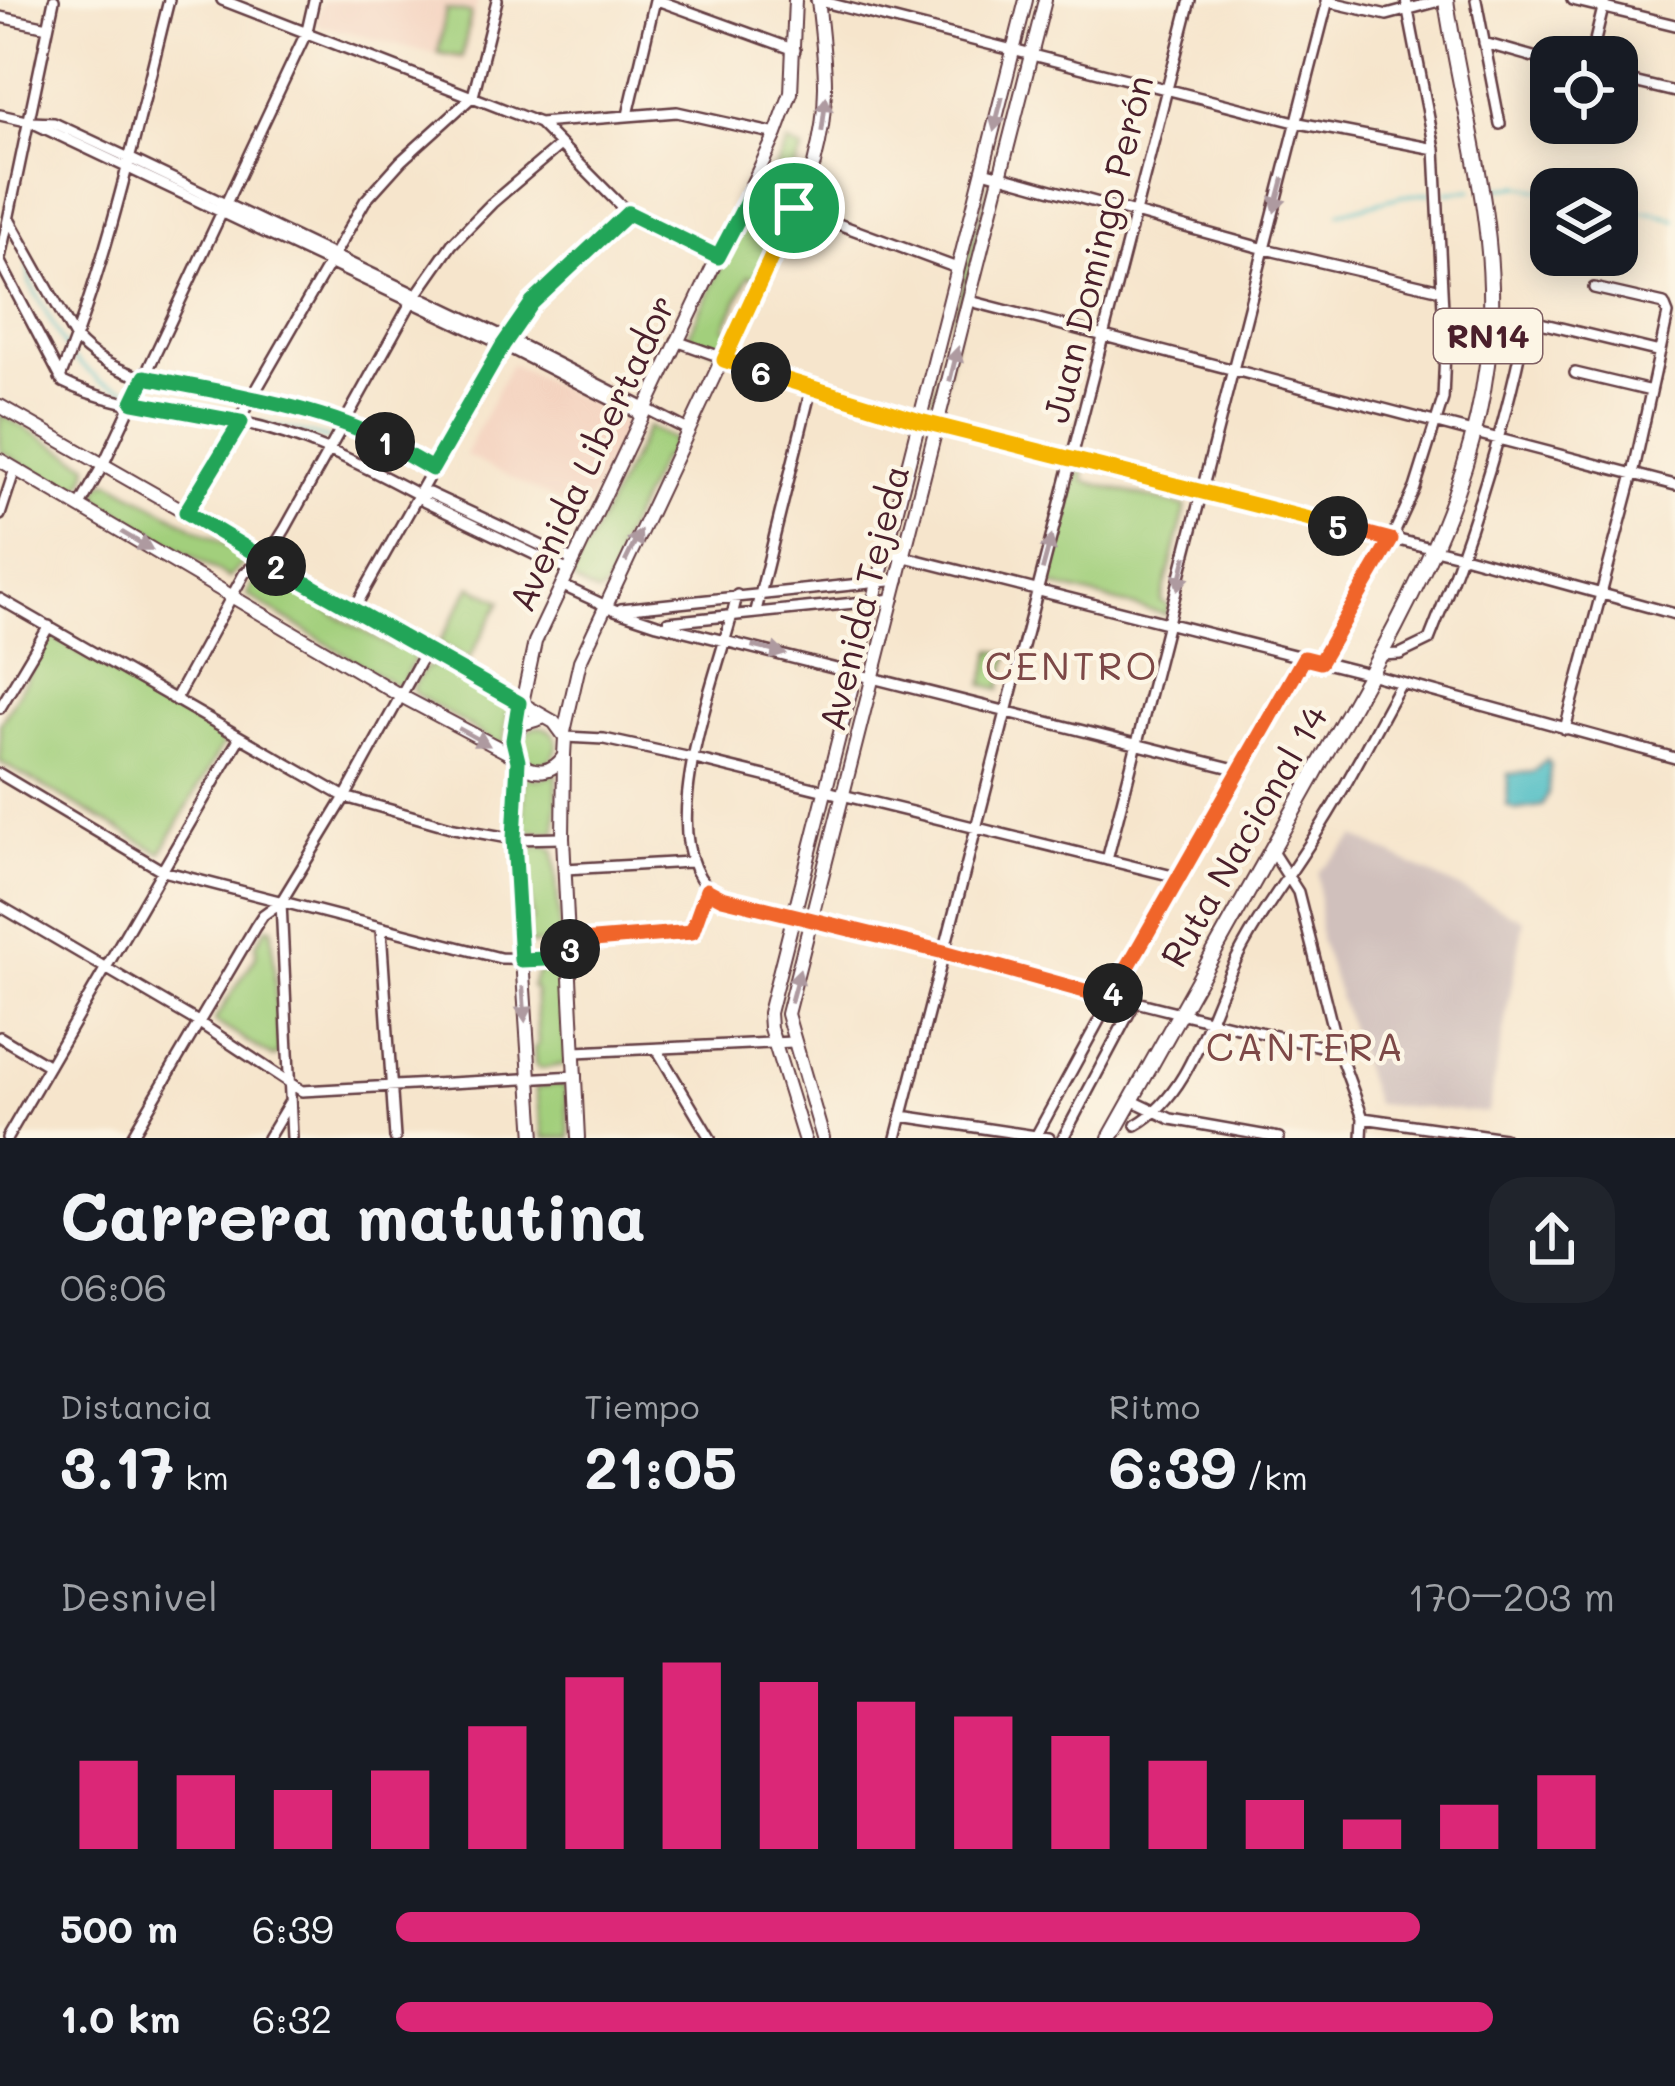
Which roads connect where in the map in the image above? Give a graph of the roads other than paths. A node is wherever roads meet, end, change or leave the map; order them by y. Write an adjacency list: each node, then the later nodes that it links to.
1 (54, 0): 20 (street)
2 (169, 0): 41 (street)
3 (222, 0): 21 (street)
4 (314, 0): 21 (street)
5 (497, 0): 31 (street)
6 (656, 0): 24 (street); 33 (street)
7 (795, 0): 24 (main road, Avenida Libertador)
8 (817, 0): 25 (street); 46 (main road, Avenida Libertador, one-way to 8)
9 (1026, 0): 25 (main road, Avenida Tejeda)
10 (1045, 0): 27 (main road, Avenida Tejeda)
11 (1190, 0): 29 (street, Juan Domingo Perón)
12 (1325, 0): 17 (street); 36 (street)
13 (1444, 0): 17 (street); 59 (highway, Ruta Nacional 14 / RN14)
14 (1476, 0): 23 (street)
15 (1572, 0): 16 (street)
16 (1604, 4): 19 (street); 22 (street)
17 (1407, 6): 40 (street)
18 (0, 17): 20 (street)
19 (1675, 26)
20 (48, 27): 34 (street)
21 (307, 32): 31 (street); 45 (street)
22 (1596, 36)
23 (1484, 43): 26 (street); 37 (street)
24 (795, 50): 38 (main road, Avenida Libertador)
25 (1013, 53): 27 (street); 42 (main road, Avenida Tejeda, one-way to 42)
26 (1530, 56)
27 (1030, 58): 29 (street); 43 (main road, Avenida Tejeda)
28 (1638, 83): 30 (street)
29 (1167, 89): 36 (street); 48 (street, Juan Domingo Perón)
30 (1675, 92)
31 (472, 96): 35 (street); 52 (street)
32 (0, 115): 34 (street)
33 (628, 115): 35 (street); 38 (street)
34 (31, 122): 41 (street); 49 (street)
35 (538, 123): 39 (street)
36 (1299, 123): 40 (street); 50 (street, one-way to 50)
37 (1500, 124)
38 (776, 134): 44 (main road, Avenida Libertador)
39 (560, 145): 47 (street); 57 (street)
40 (1435, 149): 56 (street)
41 (128, 163): 45 (street); 62 (street)
42 (983, 171): 43 (street); 54 (main road, Avenida Tejeda)
43 (1001, 176): 48 (street); 58 (main road, Avenida Tejeda)
44 (752, 192): 46 (street); 51 (main road, Avenida Libertador)
45 (222, 207): 52 (street); 69 (street)
46 (794, 208): 54 (street); 66 (main road, Avenida Libertador)
47 (628, 213): 51 (street); 63 (street)
48 (1136, 214): 50 (street); 61 (street, Juan Domingo Perón)
49 (10, 221): 53 (street); 62 (street)
50 (1264, 249): 56 (street); 67 (street)
51 (718, 257): 64 (main road, Avenida Libertador)
52 (331, 259): 57 (street); 73 (street)
53 (0, 260): 70 (street)
54 (957, 268): 77 (main road, Avenida Tejeda)
55 (1594, 288): 65 (street)
56 (1441, 290): 79 (street)
57 (414, 298): 63 (street); 80 (street)
58 (970, 301): 61 (street); 81 (main road, Avenida Tejeda, one-way to 58)
59 (1491, 311): 60 (street); 83 (highway, Ruta Nacional 14 / RN14)
60 (1527, 318): 65 (street); 84 (street)
61 (1105, 336): 67 (street); 86 (street, Juan Domingo Perón)
62 (76, 339): 69 (street); 70 (street)
63 (505, 341): 76 (street); 90 (street)
64 (676, 341): 66 (street); 76 (main road, Avenida Libertador)
65 (1660, 352): 72 (street)
66 (724, 360): 71 (street); 82 (main road, Avenida Libertador)
67 (1234, 369): 79 (street); 93 (street)
68 (1575, 373): 72 (street)
69 (145, 377): 73 (street); 74 (street)
70 (60, 379): 74 (street)
71 (811, 389): 77 (street); 109 (street)
72 (1651, 391): 91 (street)
73 (252, 400): 78 (street); 80 (street)
74 (133, 402): 78 (street); 88 (street)
75 (0, 406): 88 (main road)
76 (643, 411): 82 (street); 104 (main road, Avenida Libertador)
77 (920, 421): 81 (street); 100 (main road, Avenida Tejeda)
78 (241, 422): 85 (street); 96 (street)
79 (1437, 424): 83 (street); 98 (street)
80 (346, 425): 85 (street); 90 (street)
81 (938, 425): 86 (street); 101 (main road, Avenida Tejeda)
82 (688, 430): 116 (main road, Avenida Libertador, one-way to 82)
83 (1475, 431): 84 (street); 99 (highway, Ruta Nacional 14 / RN14)
84 (1501, 438): 91 (street); 102 (street)
85 (333, 449): 94 (street); 103 (street)
86 (1072, 458): 93 (street); 108 (street, Juan Domingo Perón, one-way to 86)
87 (0, 460): 89 (main road)
88 (103, 465): 95 (street); 96 (main road)
89 (15, 469): 95 (main road); 97 (street)
90 (432, 469): 94 (street)
91 (1633, 474): 92 (street); 110 (street)
92 (1675, 485)
93 (1203, 490): 98 (street); 121 (street, one-way to 121)
94 (419, 495): 104 (street); 104 (street); 117 (street)
95 (79, 507): 112 (main road, one-way to 112)
96 (186, 512): 103 (main road)
97 (0, 515)
98 (1391, 540): 99 (street); 128 (street)
99 (1435, 550): 102 (street); 126 (highway, Ruta Nacional 14 / RN14)
100 (885, 552): 101 (street); 106 (main road, Avenida Tejeda)
101 (905, 556): 105 (main road, Avenida Tejeda); 108 (street)
102 (1463, 556): 110 (street); 126 (street)
103 (261, 557): 112 (street); 117 (main road)
104 (569, 565): 107 (main road, Avenida Libertador)
105 (899, 580): 106 (street); 114 (main road, Avenida Tejeda)
106 (877, 582): 109 (street); 115 (main road, Avenida Tejeda)
107 (561, 585): 116 (street); 135 (main road, Avenida Libertador)
108 (1038, 590): 121 (street); 137 (street, Juan Domingo Perón)
109 (762, 592): 111 (street); 118 (street)
110 (1601, 593): 120 (street); 139 (street)
111 (737, 595): 116 (street); 119 (street)
112 (231, 597): 133 (main road); 134 (street)
113 (0, 599): 123 (street)
114 (894, 599): 115 (street); 131 (main road, Avenida Tejeda)
115 (873, 600): 118 (street); 129 (main road, Avenida Tejeda)
116 (610, 607): 122 (street); 141 (main road, Avenida Libertador)
117 (354, 609): 125 (main road)
118 (756, 611): 119 (street)
119 (734, 614): 122 (street); 124 (street)
120 (1675, 614)
121 (1169, 623): 127 (street); 143 (street)
122 (657, 624): 124 (street)
123 (49, 626): 134 (street); 136 (street)
124 (724, 640): 129 (street, one-way to 129); 145 (street)
125 (426, 650): 133 (street); 135 (main road)
126 (1381, 655): 130 (highway, Ruta Nacional 14 / RN14)
127 (1304, 658): 128 (street); 148 (street)
128 (1320, 662): 130 (street)
129 (857, 672): 131 (street); 150 (main road, Avenida Tejeda)
130 (1370, 674): 132 (street); 156 (highway, Ruta Nacional 14 / RN14)
131 (874, 677): 137 (street); 152 (main road, Avenida Tejeda)
132 (1401, 683): 139 (street); 161 (street)
133 (401, 696): 147 (main road, one-way to 147); 151 (street)
134 (176, 698): 142 (street)
135 (519, 703): 138 (main road); 140 (main road, Avenida Libertador)
136 (0, 708)
137 (1005, 711): 143 (street); 153 (street, Juan Domingo Perón)
138 (542, 718): 140 (main road); 141 (main road)
139 (1565, 729): 146 (street)
140 (516, 732): 147 (main road)
141 (565, 735): 144 (main road); 145 (street)
142 (240, 737): 151 (street); 160 (street)
143 (1138, 745): 148 (street); 157 (street)
144 (564, 756): 147 (main road); 154 (main road)
145 (691, 758): 150 (street); 158 (street)
146 (1675, 758)
147 (517, 759): 155 (main road)
148 (1239, 770): 162 (street)
149 (0, 774): 160 (street)
150 (826, 792): 152 (street); 166 (main road, Avenida Tejeda)
151 (345, 797): 155 (street); 164 (street)
152 (845, 797): 153 (street); 167 (main road, Avenida Tejeda)
153 (976, 829): 157 (street); 170 (street, Juan Domingo Perón)
154 (563, 838): 155 (street); 159 (main road)
155 (514, 839): 172 (main road)
156 (1271, 850): 161 (street); 176 (highway, Ruta Nacional 14 / RN14)
157 (1107, 860): 162 (street)
158 (690, 862): 159 (street); 163 (street)
159 (565, 869): 169 (main road)
160 (163, 871): 164 (street); 173 (street)
161 (1286, 874): 178 (street); 182 (street)
162 (1177, 878): 174 (street)
163 (707, 890): 166 (street); 169 (street)
164 (281, 902): 168 (street); 177 (street); 188 (street)
165 (0, 906): 173 (street)
166 (796, 915): 167 (street); 181 (main road, Avenida Tejeda)
167 (814, 920): 170 (street); 180 (main road, Avenida Tejeda, one-way to 167)
168 (382, 930): 172 (street); 189 (street)
169 (569, 942): 171 (main road)
170 (944, 952): 174 (street); 193 (street, Juan Domingo Perón)
171 (571, 958): 172 (street); 184 (main road)
172 (521, 960): 187 (main road, one-way to 187)
173 (106, 968): 177 (street); 185 (street)
174 (1110, 998): 175 (street); 196 (street)
175 (1134, 1004): 176 (street); 209 (street)
176 (1177, 1015): 178 (street); 190 (highway, Ruta Nacional 14 / RN14)
177 (198, 1022): 188 (street); 198 (street)
178 (1212, 1022): 182 (street); 192 (street)
179 (0, 1037): 185 (street)
180 (793, 1042): 181 (street); 206 (main road, Avenida Tejeda)
181 (774, 1043): 183 (street); 205 (main road, Avenida Tejeda)
182 (1338, 1050): 194 (street)
183 (658, 1051): 184 (street); 204 (street)
184 (575, 1052): 186 (main road)
185 (49, 1066): 197 (street)
186 (576, 1076): 187 (street); 203 (main road)
187 (529, 1078): 189 (street); 202 (main road)
188 (290, 1086): 189 (street); 191 (street)
189 (394, 1086): 201 (street)
190 (1131, 1100): 192 (street); 210 (highway, Ruta Nacional 14 / RN14)
191 (290, 1103): 199 (street); 200 (street)
192 (1158, 1112): 195 (street); 211 (street)
193 (902, 1116): 196 (street); 207 (street, Juan Domingo Perón)
194 (1364, 1118): 212 (street); 213 (street)
195 (1136, 1125)
196 (1035, 1137): 208 (street)
197 (7, 1138)
198 (131, 1138)
199 (268, 1138)
200 (292, 1138)
201 (395, 1138)
202 (533, 1138)
203 (578, 1138)
204 (710, 1138)
205 (804, 1138)
206 (824, 1138)
207 (896, 1138)
208 (1049, 1138)
209 (1063, 1138)
210 (1110, 1138)
211 (1279, 1138)
212 (1362, 1138)
213 (1504, 1138)

